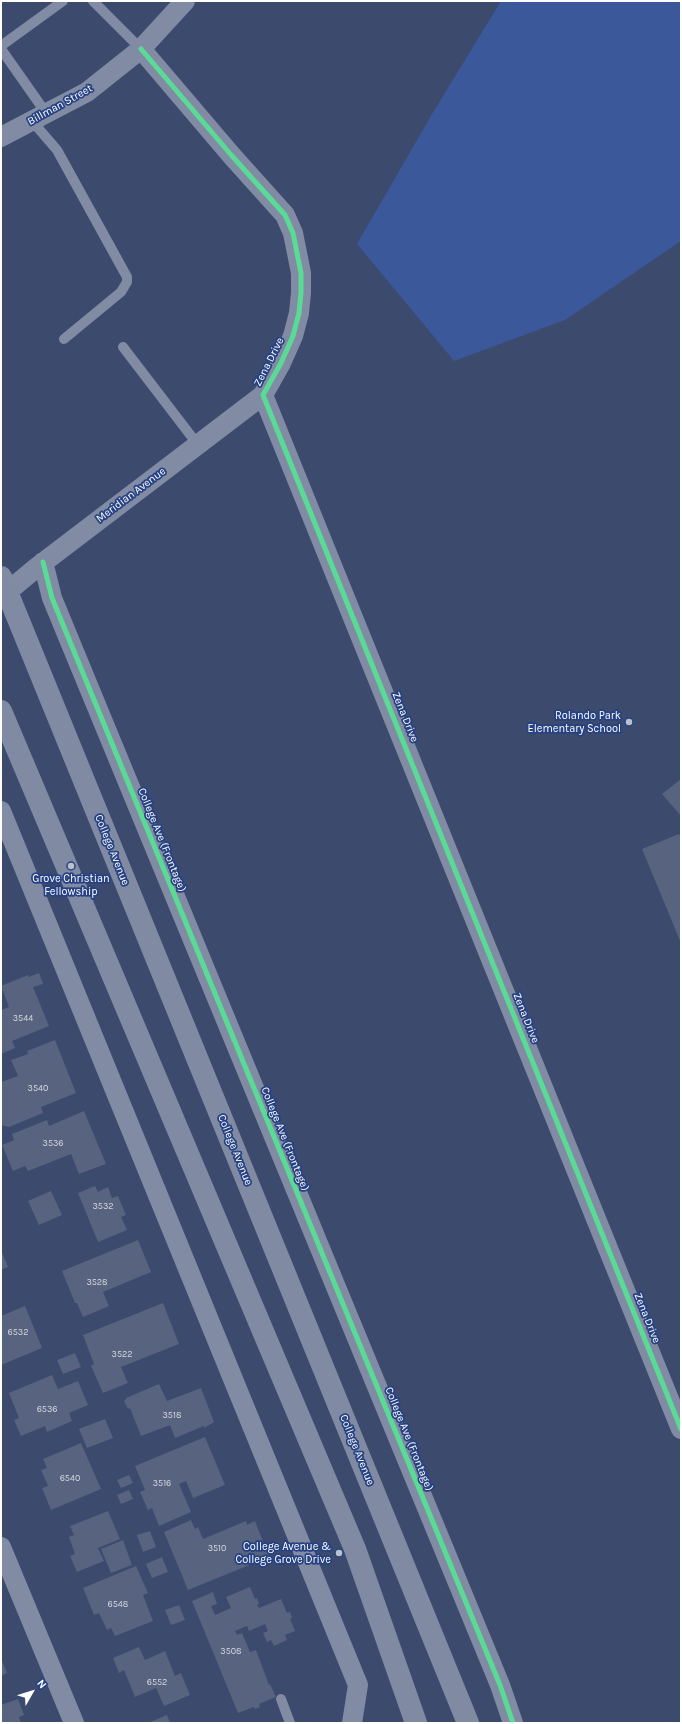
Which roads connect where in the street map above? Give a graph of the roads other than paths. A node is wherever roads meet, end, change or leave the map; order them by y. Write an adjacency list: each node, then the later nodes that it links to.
1 (64, 1): 4 (lane)
2 (94, 1): 5 (lane)
3 (185, 1): 5 (street, Billman Street)
4 (1, 48): 6 (lane)
5 (141, 48): 6 (street, Billman Street); 10 (street, Zena Drive)
6 (39, 117): 7 (street, Billman Street); 8 (lane)
7 (1, 137)
8 (64, 339)
9 (124, 347): 11 (lane)
10 (263, 395): 11 (street, Meridian Avenue); 16 (street, Zena Drive)
11 (198, 444): 12 (street, Meridian Avenue)
12 (43, 562): 13 (street, Meridian Avenue); 24 (street, College Ave (Frontage))
13 (3, 588): 23 (main road, College Avenue)
14 (1, 711): 22 (main road)
15 (1, 811): 21 (street)
16 (681, 1429)
17 (1, 1547): 19 (street)
18 (281, 1699): 20 (lane)
19 (74, 1723)
20 (290, 1723)
21 (352, 1723)
22 (416, 1723)
23 (468, 1723)
24 (513, 1723)

